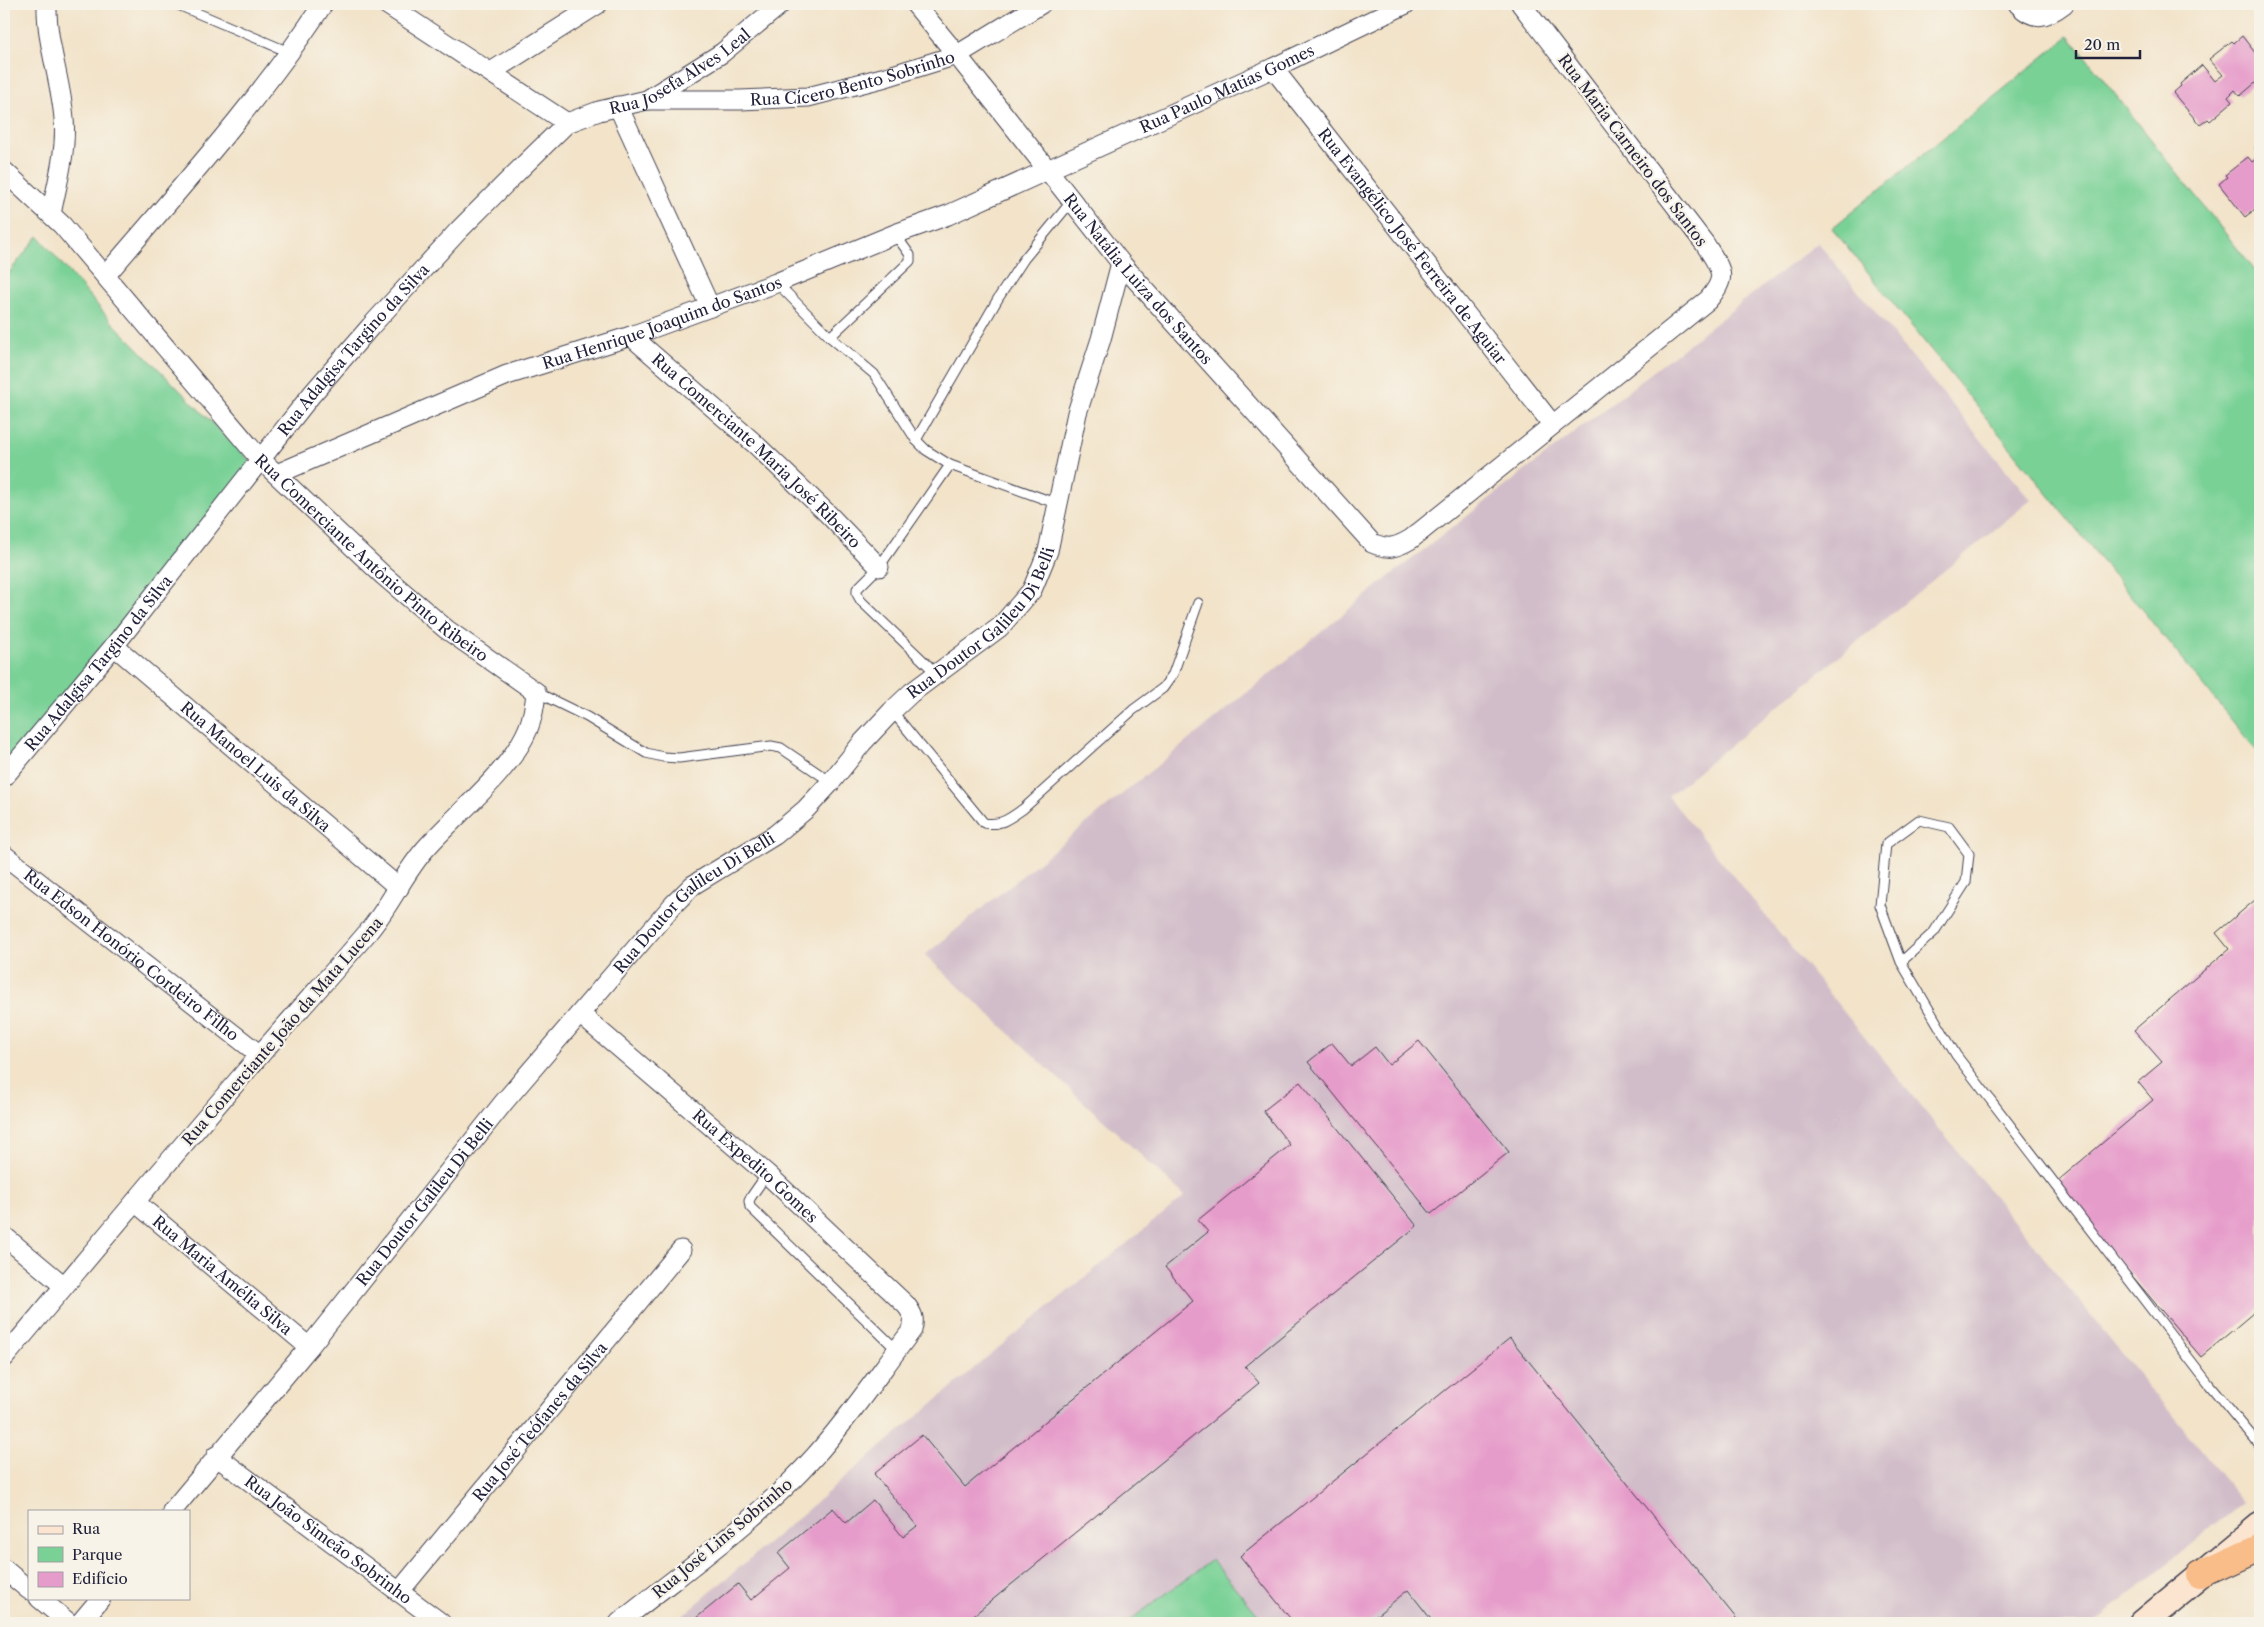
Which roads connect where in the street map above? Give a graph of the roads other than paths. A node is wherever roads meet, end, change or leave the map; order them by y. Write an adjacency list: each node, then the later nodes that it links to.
1 (47, 4): 23 (street)
2 (176, 4): 13 (lane)
3 (323, 4): 13 (street)
4 (386, 4): 16 (street)
5 (598, 4): 16 (street)
6 (781, 4): 17 (street, Rua Josefa Alves Leal)
7 (915, 4): 14 (street, Rua Natália Luiza dos Santos)
8 (1041, 4): 14 (street, Rua Cícero Bento Sobrinho)
9 (1406, 4): 15 (street, Rua Paulo Matias Gomes)
10 (1521, 4): 31 (street, Rua Maria Carneiro dos Santos)
11 (2064, 4): 12 (street)
12 (2020, 6)
13 (291, 53): 26 (street)
14 (958, 55): 17 (street, Rua Cícero Bento Sobrinho); 21 (street, Rua Natália Luiza dos Santos)
15 (1273, 68): 21 (street, Rua Paulo Matias Gomes); 31 (street, Rua Evangélico José Ferreira de Aguiar)
16 (491, 72): 19 (street)
17 (647, 100): 18 (street, Rua Josefa Alves Leal)
18 (618, 106): 19 (street, Rua Josefa Alves Leal); 28 (street)
19 (567, 123): 33 (street, Rua Adalgisa Targino da Silva)
20 (4, 171): 23 (street, Rua Comerciante Antônio Pinto Ribeiro)
21 (1048, 171): 22 (street, Rua Natália Luiza dos Santos); 24 (street, Rua Henrique Joaquim do Santos)
22 (1071, 202): 25 (street, Rua Natália Luiza dos Santos); 32 (lane)
23 (51, 214): 26 (street, Rua Comerciante Antônio Pinto Ribeiro)
24 (895, 234): 27 (street, Rua Henrique Joaquim do Santos); 30 (lane)
25 (1121, 263): 36 (street, Rua Doutor Galileu Di Belli); 37 (street, Rua Natália Luiza dos Santos)
26 (106, 275): 33 (street, Rua Comerciante Antônio Pinto Ribeiro)
27 (776, 283): 28 (street, Rua Henrique Joaquim do Santos); 30 (lane)
28 (710, 307): 29 (street, Rua Henrique Joaquim do Santos)
29 (631, 336): 35 (street, Rua Henrique Joaquim do Santos); 38 (street, Rua Comerciante Maria José Ribeiro)
30 (830, 336): 32 (lane)
31 (1552, 424): 37 (street, Rua Maria Carneiro dos Santos)
32 (916, 440): 34 (lane)
33 (260, 459): 35 (street, Rua Comerciante Antônio Pinto Ribeiro); 40 (street, Rua Adalgisa Targino da Silva)
34 (950, 465): 36 (lane); 38 (lane)
35 (277, 474): 42 (street, Rua Comerciante Antônio Pinto Ribeiro)
36 (1058, 504): 41 (street, Rua Doutor Galileu Di Belli)
37 (1372, 543)
38 (879, 567): 41 (lane)
39 (1198, 603): 43 (lane)
40 (114, 646): 44 (street, Rua Adalgisa Targino da Silva); 47 (street, Rua Manoel Luis da Silva)
41 (937, 674): 43 (street, Rua Doutor Galileu Di Belli)
42 (536, 692): 45 (lane, Rua Comerciante Antônio Pinto Ribeiro); 47 (street, Rua Comerciante João da Mata Lucena)
43 (892, 712): 45 (street, Rua Doutor Galileu Di Belli)
44 (4, 776)
45 (831, 782): 49 (street, Rua Doutor Galileu Di Belli)
46 (4, 855): 50 (street, Rua Edson Honório Cordeiro Filho)
47 (398, 888): 50 (street, Rua Comerciante João da Mata Lucena)
48 (1902, 962): 48 (lane); 60 (lane)
49 (580, 1014): 51 (street, Rua Expedito Gomes); 57 (street, Rua Doutor Galileu Di Belli)
50 (260, 1054): 52 (street, Rua Comerciante João da Mata Lucena)
51 (767, 1174): 56 (street, Rua Expedito Gomes); 58 (lane)
52 (135, 1202): 55 (street, Rua Comerciante João da Mata Lucena); 57 (street, Rua Maria Amélia Silva)
53 (4, 1236): 55 (street)
54 (681, 1250): 68 (street, Rua José Teófanes da Silva)
55 (64, 1286): 59 (street, Rua Comerciante João da Mata Lucena)
56 (912, 1330): 58 (street, Rua José Lins Sobrinho)
57 (309, 1347): 61 (street, Rua Doutor Galileu Di Belli)
58 (897, 1350): 74 (street, Rua José Lins Sobrinho)
59 (4, 1358)
60 (2260, 1446)
61 (216, 1456): 62 (street, Rua Doutor Galileu Di Belli); 68 (street, Rua João Simeão Sobrinho)
62 (173, 1510)
63 (2260, 1526): 66 (main road)
64 (2260, 1547): 66 (highway)
65 (4, 1570): 67 (street)
66 (2201, 1574): 75 (main road)
67 (28, 1589)
68 (399, 1592): 73 (street, Rua João Simeão Sobrinho)
69 (41, 1600): 71 (street)
70 (99, 1600): 72 (street)
71 (70, 1623)
72 (80, 1623)
73 (441, 1623)
74 (618, 1623)
75 (2143, 1623)

